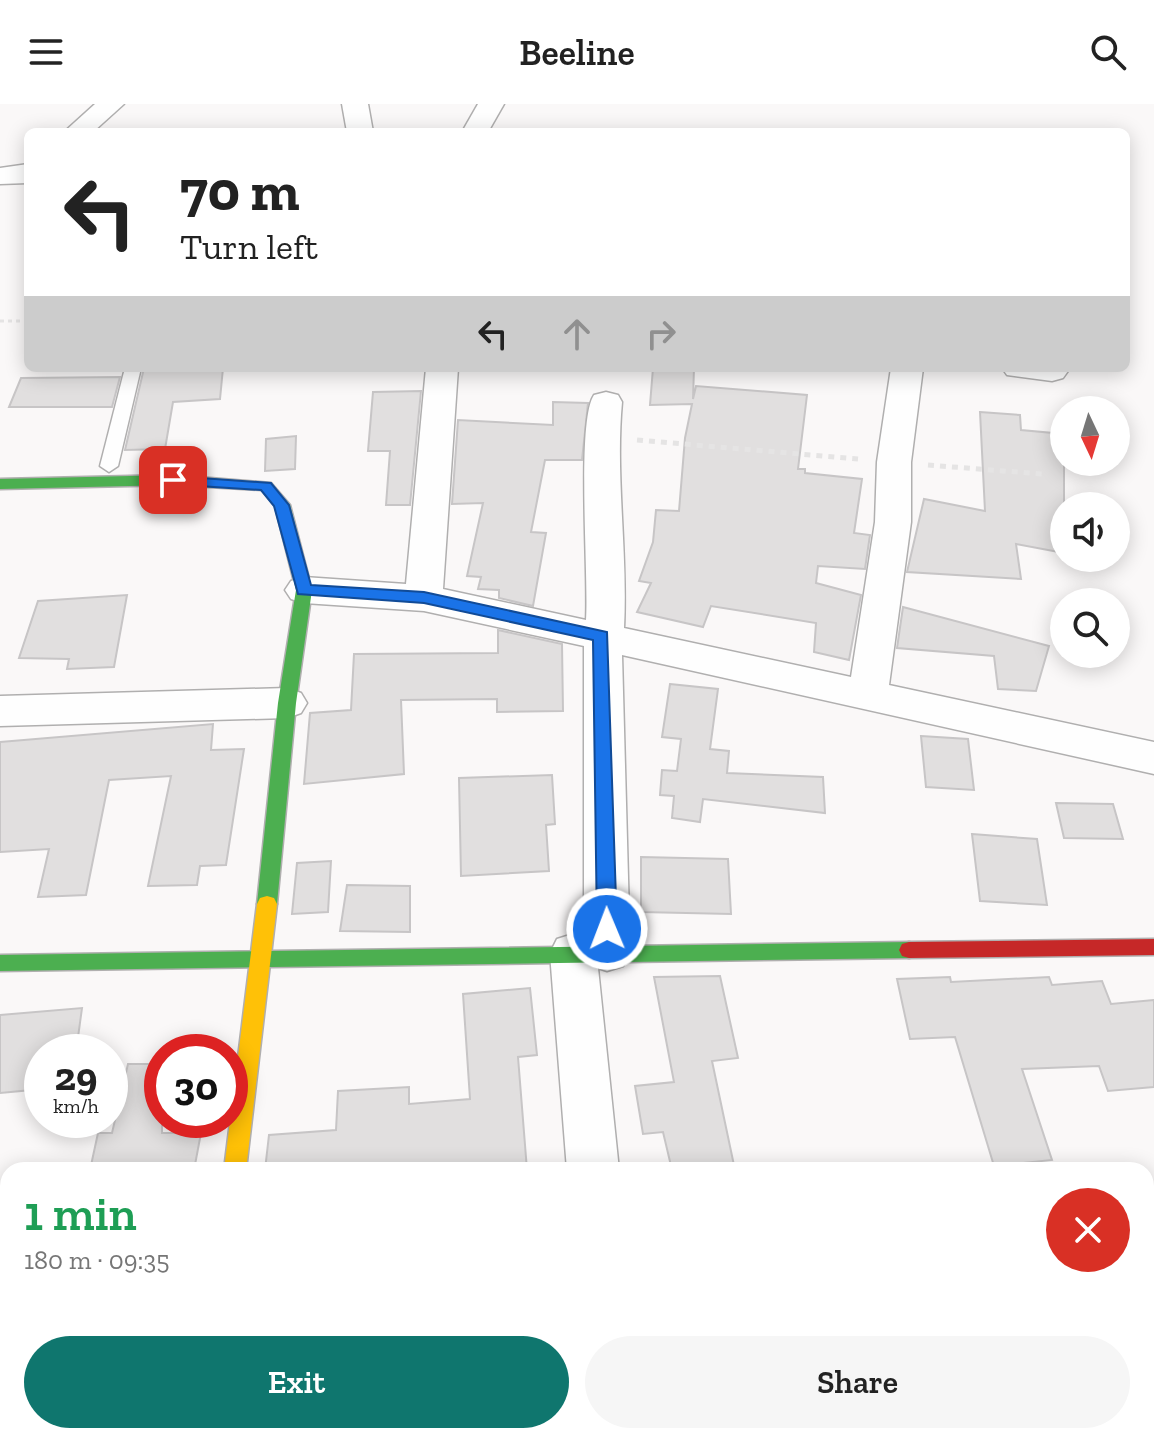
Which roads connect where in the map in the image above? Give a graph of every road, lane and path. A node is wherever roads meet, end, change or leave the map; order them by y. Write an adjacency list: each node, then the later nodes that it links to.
1 (111, 104): 4 (street)
2 (355, 104): 5 (street)
3 (491, 104): 6 (street)
4 (82, 128)
5 (359, 128)
6 (477, 128)
7 (0, 321): 8 (path)
8 (24, 321)
9 (132, 372): 14 (lane)
10 (442, 372): 18 (street)
11 (906, 372): 13 (street)
12 (604, 420): 13 (path); 19 (street)
13 (894, 462): 15 (path); 20 (street)
14 (109, 466)
15 (1042, 474)
16 (0, 484): 17 (street)
17 (304, 590): 18 (street); 21 (street)
18 (424, 598): 19 (street)
19 (601, 636): 20 (street); 25 (street)
20 (868, 694): 23 (street)
21 (287, 703): 22 (street); 26 (street)
22 (0, 711)
23 (1154, 758)
24 (1154, 947): 25 (street)
25 (590, 952): 26 (street); 29 (street)
26 (261, 960): 27 (street); 28 (street)
27 (0, 963)
28 (236, 1162)
29 (593, 1162)

